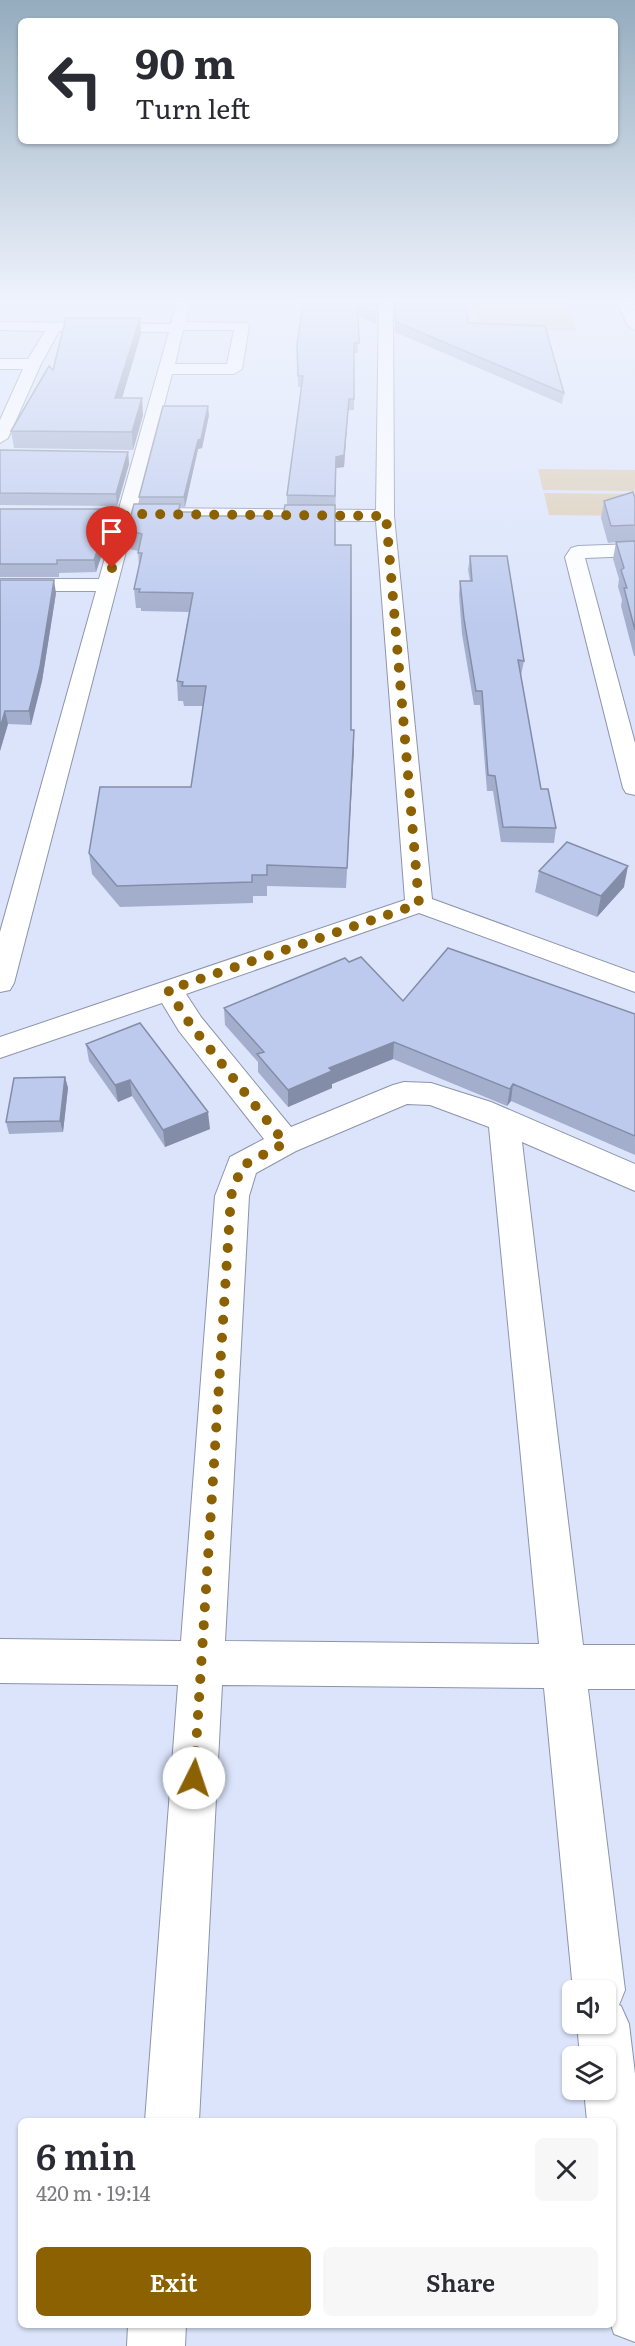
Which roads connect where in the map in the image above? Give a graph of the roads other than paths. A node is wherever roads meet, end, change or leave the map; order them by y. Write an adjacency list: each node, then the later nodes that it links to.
1 (6, 407): 4 (street)
2 (156, 407): 6 (street)
3 (385, 407): 9 (street)
4 (0, 438)
5 (119, 457): 6 (street)
6 (142, 457): 8 (street)
7 (104, 514): 8 (street)
8 (126, 514): 9 (street); 12 (street)
9 (386, 516): 16 (street)
10 (635, 550): 13 (street)
11 (0, 585): 12 (street)
12 (107, 585): 14 (street)
13 (635, 788)
14 (29, 874): 15 (street); 17 (street)
15 (0, 883)
16 (419, 904): 18 (street); 19 (street)
17 (0, 983)
18 (635, 983)
19 (168, 990): 20 (street); 22 (street)
20 (0, 1048)
21 (504, 1121): 22 (street); 23 (street); 26 (street)
22 (285, 1143): 25 (street)
23 (635, 1178)
24 (0, 1661): 25 (street)
25 (202, 1663): 26 (street); 30 (street)
26 (563, 1666): 27 (street); 28 (street)
27 (635, 1667)
28 (598, 1980)
29 (604, 2034): 31 (street)
30 (172, 2118)
31 (613, 2118)
32 (616, 2141): 33 (street)
33 (635, 2313)
34 (157, 2328): 35 (street)
35 (156, 2346)

